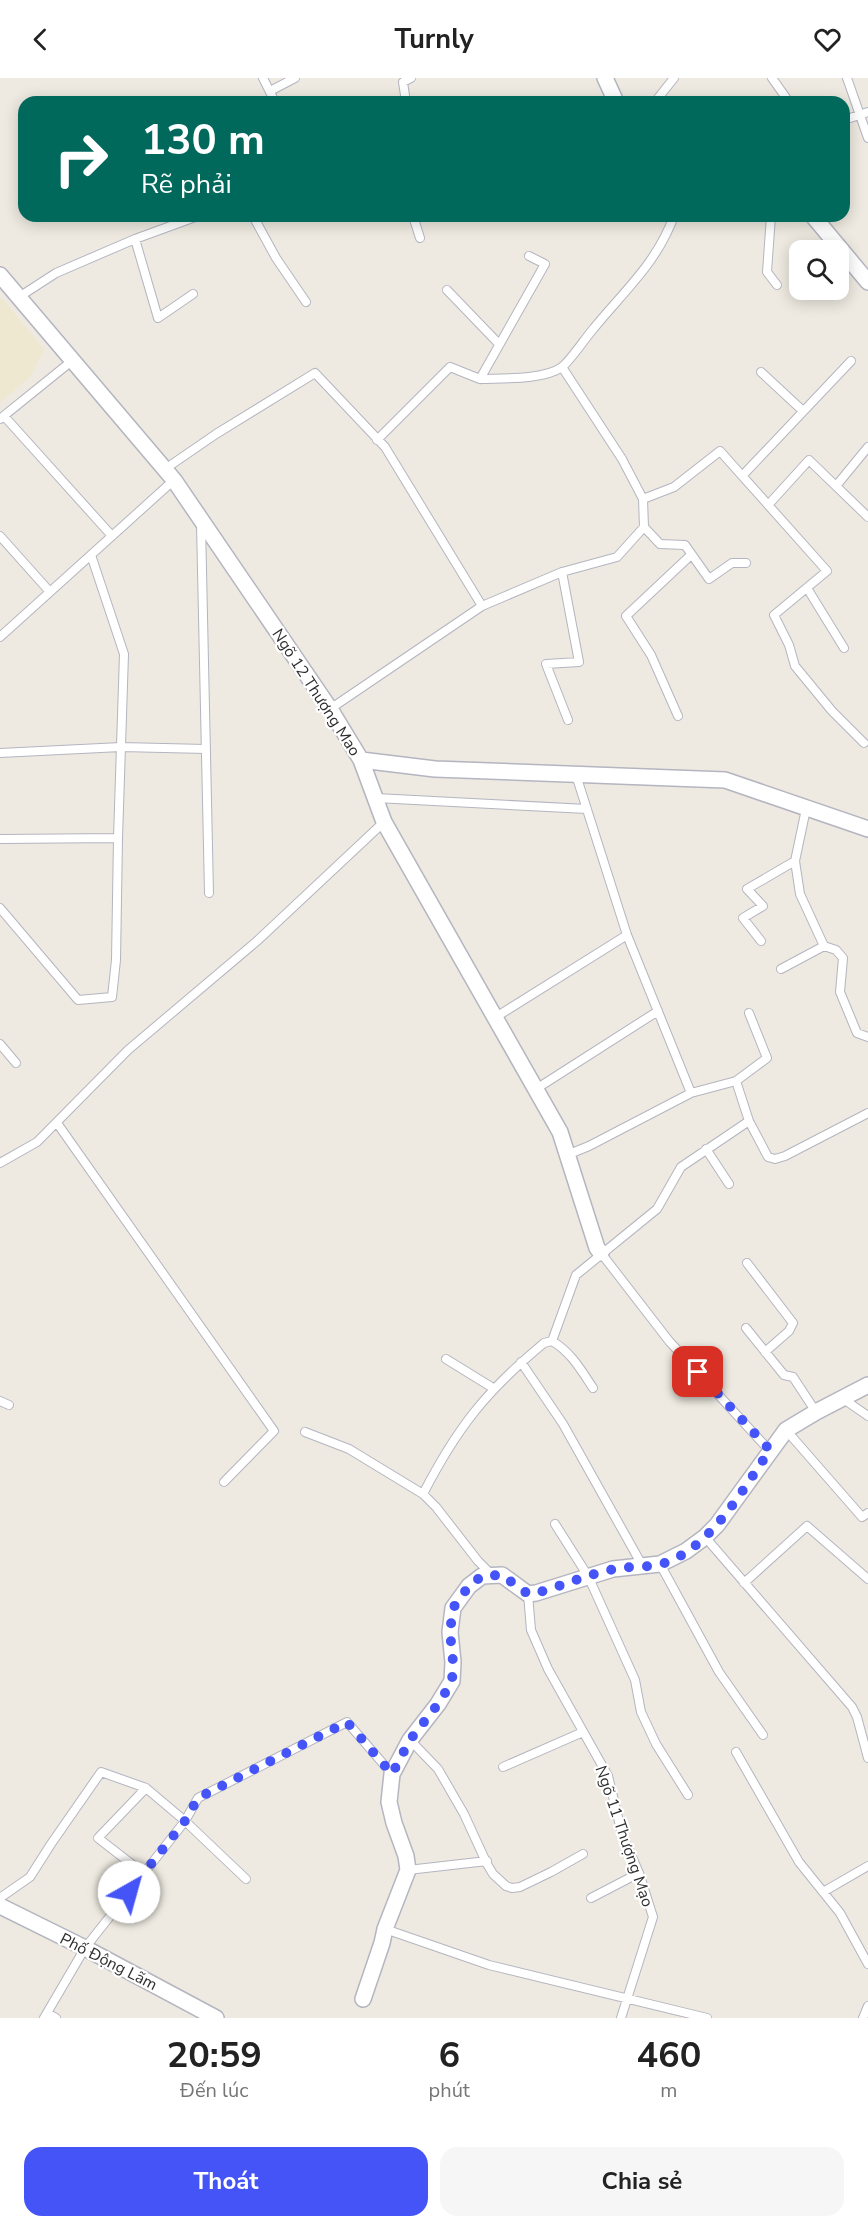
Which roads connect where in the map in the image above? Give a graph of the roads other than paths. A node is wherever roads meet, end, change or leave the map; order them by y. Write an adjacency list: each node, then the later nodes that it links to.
1 (263, 78): 8 (lane)
2 (295, 78): 8 (lane)
3 (411, 78): 10 (lane)
4 (606, 78): 11 (street)
5 (674, 78): 12 (lane)
6 (772, 78): 13 (lane)
7 (846, 78): 14 (lane)
8 (270, 91): 9 (lane)
9 (272, 96)
10 (405, 96)
11 (614, 96)
12 (660, 96)
13 (785, 96)
14 (864, 113): 15 (lane)
15 (868, 138)
16 (182, 222): 23 (lane)
17 (257, 222): 31 (lane)
18 (415, 222): 22 (lane)
19 (670, 222): 35 (lane)
20 (771, 222): 27 (lane)
21 (818, 222): 26 (street)
22 (420, 238)
23 (135, 239): 29 (lane); 30 (lane)
24 (529, 256): 32 (lane)
25 (0, 275): 30 (street, Ngõ 12 Thượng Mao)
26 (868, 282)
27 (777, 285)
28 (447, 290): 32 (lane)
29 (193, 294)
30 (19, 297): 33 (street, Ngõ 12 Thượng Mao)
31 (306, 302)
32 (499, 344): 37 (lane)
33 (73, 360): 39 (lane); 42 (street, Ngõ 12 Thượng Mao)
34 (851, 361): 38 (lane)
35 (562, 367): 37 (lane); 45 (lane)
36 (761, 372): 38 (lane)
37 (480, 379): 40 (lane)
38 (803, 411): 43 (lane)
39 (2, 417): 51 (lane)
40 (377, 440): 42 (lane); 58 (lane)
41 (868, 447): 44 (lane)
42 (170, 474): 48 (street, Ngõ 12 Thượng Mao); 51 (lane)
43 (743, 475): 45 (lane); 46 (lane)
44 (836, 486): 46 (lane); 47 (lane)
45 (643, 499): 49 (lane)
46 (769, 504): 56 (lane)
47 (868, 517)
48 (201, 519): 61 (street, Ngõ 12 Thượng Mao); 66 (lane)
49 (644, 527): 53 (lane); 55 (lane)
50 (0, 536): 57 (lane)
51 (112, 536): 52 (lane)
52 (91, 555): 57 (lane); 65 (lane)
53 (692, 555): 54 (lane); 62 (lane)
54 (746, 563)
55 (562, 572): 58 (lane); 63 (lane)
56 (807, 588): 60 (lane); 64 (lane)
57 (50, 592): 59 (lane)
58 (482, 606): 61 (lane)
59 (0, 637)
60 (844, 648)
61 (330, 709): 68 (street, Ngõ 12 Thượng Mao)
62 (678, 716)
63 (568, 720)
64 (864, 743)
65 (122, 747): 66 (lane); 67 (lane); 75 (lane)
66 (206, 749): 78 (lane)
67 (0, 753)
68 (361, 760): 69 (street, Ngõ 12 Thượng Mao); 70 (street)
69 (576, 775): 71 (lane); 72 (street, Ngõ 12 Thượng Mao)
70 (375, 798): 71 (lane); 73 (street)
71 (587, 809): 80 (lane)
72 (806, 809): 74 (street, Ngõ 12 Thượng Mao); 77 (lane)
73 (384, 822): 86 (street); 95 (lane)
74 (868, 829)
75 (118, 838): 76 (lane); 79 (lane)
76 (0, 839)
77 (795, 861): 81 (lane); 82 (lane)
78 (209, 893)
79 (0, 908)
80 (627, 935): 84 (lane); 86 (lane)
81 (761, 940)
82 (824, 946): 83 (lane); 87 (lane)
83 (781, 969)
84 (658, 1011): 91 (lane); 92 (lane)
85 (749, 1013): 90 (lane)
86 (496, 1017): 91 (street)
87 (868, 1037)
88 (0, 1044): 89 (lane)
89 (16, 1064)
90 (736, 1081): 92 (lane); 94 (lane)
91 (536, 1089): 97 (street)
92 (691, 1093): 97 (lane)
93 (868, 1113): 94 (lane)
94 (749, 1121): 96 (lane)
95 (57, 1123): 98 (lane); 118 (lane)
96 (706, 1149): 99 (lane); 100 (lane)
97 (567, 1155): 100 (street)
98 (0, 1163)
99 (729, 1184)
100 (601, 1253): 103 (lane); 117 (lane)
101 (747, 1263): 104 (lane)
102 (746, 1328): 104 (lane)
103 (552, 1341): 106 (lane); 109 (lane)
104 (765, 1352): 113 (lane)
105 (446, 1359): 108 (lane)
106 (521, 1362): 108 (lane); 124 (lane)
107 (868, 1385): 110 (street)
108 (493, 1388): 119 (lane)
109 (593, 1388)
110 (842, 1398): 113 (street); 114 (lane)
111 (0, 1401): 112 (lane)
112 (9, 1405)
113 (816, 1412): 115 (street)
114 (868, 1416)
115 (786, 1430): 117 (street); 120 (lane)
116 (305, 1432): 119 (lane)
117 (770, 1450): 122 (street)
118 (224, 1482)
119 (423, 1494): 125 (lane)
120 (868, 1513)
121 (555, 1524): 126 (lane)
122 (705, 1537): 123 (street); 128 (lane)
123 (660, 1564): 124 (street); 131 (lane)
124 (642, 1565): 126 (street)
125 (492, 1575): 129 (street); 132 (street)
126 (588, 1576): 129 (street); 138 (lane)
127 (868, 1579): 128 (lane)
128 (744, 1583): 134 (lane)
129 (528, 1594): 130 (lane, Ngõ 11 Thượng Mạo)
130 (583, 1732): 135 (lane); 145 (lane, Ngõ 11 Thượng Mạo)
131 (763, 1735)
132 (410, 1740): 136 (street); 141 (lane)
133 (736, 1752): 147 (lane)
134 (868, 1758)
135 (503, 1767)
136 (392, 1774): 139 (lane); 143 (street)
137 (146, 1788): 139 (lane); 144 (lane); 148 (lane)
138 (688, 1795)
139 (185, 1821): 144 (lane); 146 (lane)
140 (583, 1854): 141 (lane)
141 (487, 1861): 143 (lane)
142 (868, 1866): 147 (lane)
143 (408, 1869): 151 (street)
144 (143, 1873): 152 (lane)
145 (639, 1873): 149 (lane); 154 (lane, Ngõ 11 Thượng Mạo)
146 (246, 1879)
147 (823, 1892): 153 (lane)
148 (0, 1898)
149 (591, 1898)
150 (0, 1906): 152 (street, Phố Động Lãm)
151 (385, 1929): 154 (lane); 155 (street)
152 (85, 1948): 157 (lane); 159 (street, Phố Động Lãm)
153 (868, 1964)
154 (628, 1997): 160 (lane, Ngõ 11 Thượng Mạo); 161 (lane)
155 (363, 1999)
156 (868, 2006): 162 (lane)
157 (46, 2016): 158 (lane)
158 (56, 2018)
159 (216, 2018)
160 (621, 2018)
161 (707, 2018)
162 (863, 2018)

